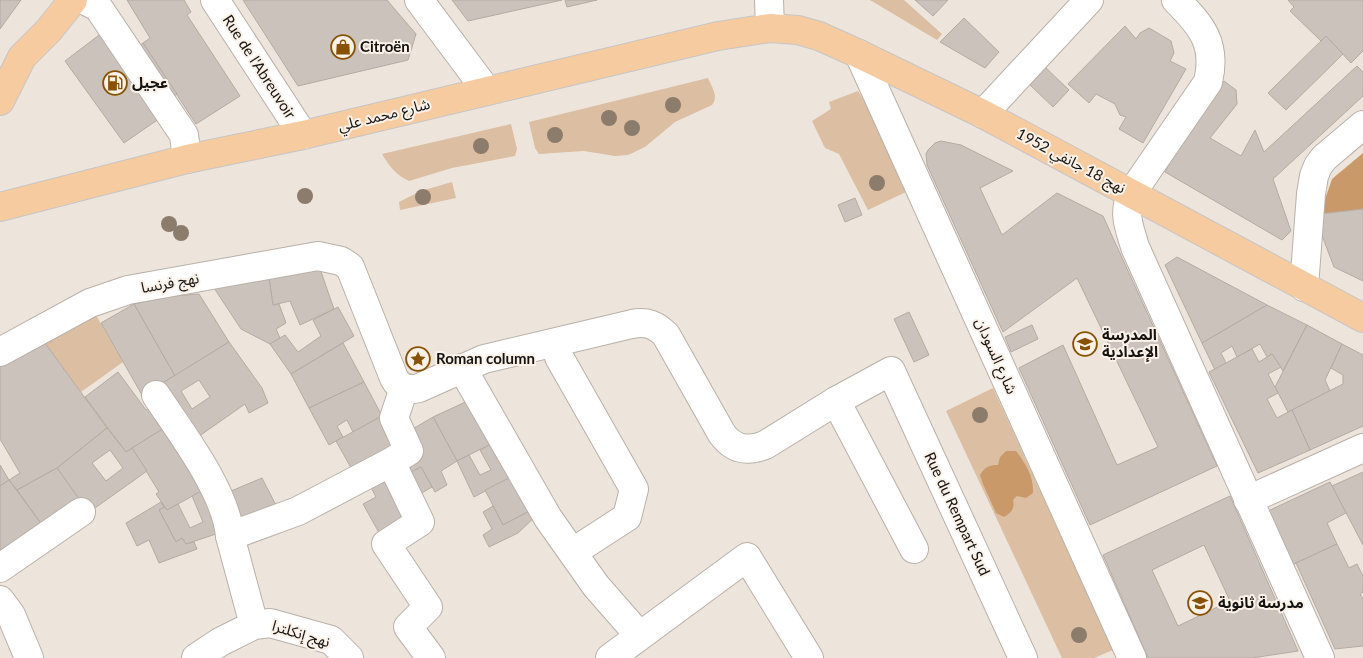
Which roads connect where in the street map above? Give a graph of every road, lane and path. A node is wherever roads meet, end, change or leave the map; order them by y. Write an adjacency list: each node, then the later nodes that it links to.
1 (73, 0): 10 (main road)
2 (84, 0): 17 (street)
3 (215, 0): 16 (street, Rue de l'Abreuvoir)
4 (419, 0): 12 (street)
5 (769, 0): 8 (street)
6 (1089, 0): 14 (street)
7 (1176, 0): 18 (street)
8 (770, 28): 9 (main road, نهج 18 جانفي 1952); 12 (main road, شارع محمد علي)
9 (860, 54): 14 (main road, نهج 18 جانفي 1952); 46 (street, شارع السودان)
10 (22, 57): 11 (main road); 13 (main road)
11 (0, 74)
12 (487, 90): 16 (main road, شارع محمد علي)
13 (0, 102)
14 (983, 114): 18 (main road, نهج 18 جانفي 1952)
15 (1363, 125): 20 (street)
16 (304, 135): 17 (main road, شارع محمد علي)
17 (187, 159): 19 (main road, شارع محمد علي)
18 (1131, 194): 20 (main road, نهج 18 جانفي 1952); 30 (street)
19 (0, 207)
20 (1304, 287): 21 (main road, نهج 18 جانفي 1952)
21 (1363, 318)
22 (0, 352): 25 (street, نهج فرنسا)
23 (558, 357): 34 (street)
24 (462, 368): 25 (street); 27 (street); 34 (street)
25 (404, 388): 29 (street)
26 (156, 395): 32 (street)
27 (836, 401): 33 (street); 45 (street, Rue du Rempart Sud)
28 (1363, 448): 30 (street)
29 (391, 462): 32 (street); 42 (street)
30 (1248, 500): 47 (street)
31 (81, 512): 35 (street)
32 (230, 536): 37 (street)
33 (914, 549)
34 (573, 552): 38 (street)
35 (0, 568)
36 (0, 600): 39 (street)
37 (254, 625): 40 (street, نهج إنكلترا); 41 (street, نهج إنكلترا)
38 (639, 635): 43 (street); 44 (street)
39 (29, 658)
40 (196, 658)
41 (349, 658)
42 (431, 658)
43 (610, 658)
44 (809, 658)
45 (1023, 658)
46 (1132, 658)
47 (1320, 658)

